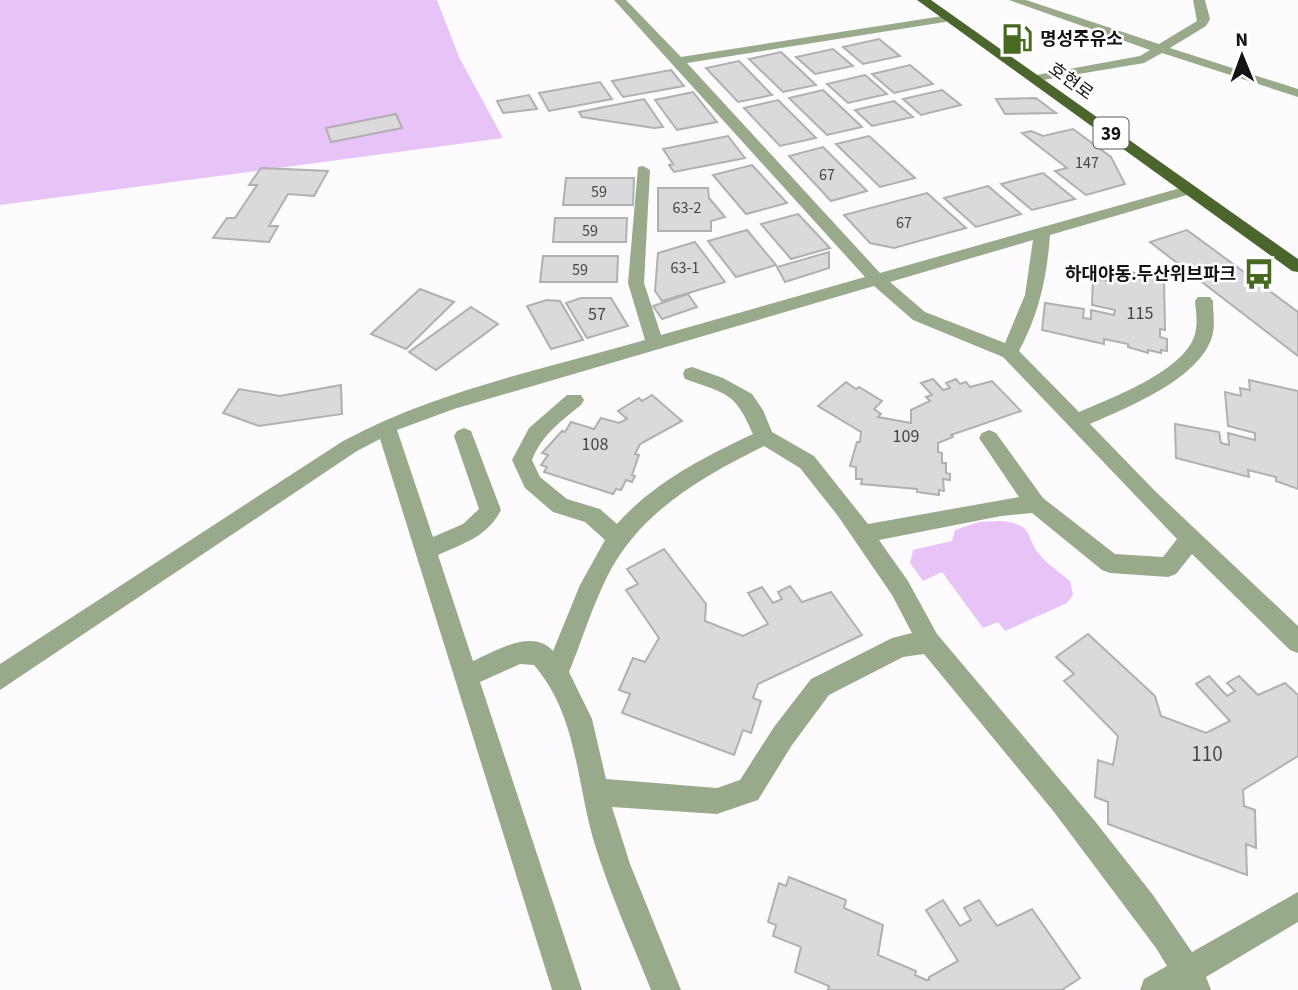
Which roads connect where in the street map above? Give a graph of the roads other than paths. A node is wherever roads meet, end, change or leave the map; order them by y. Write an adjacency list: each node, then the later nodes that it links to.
1 (620, 0): 7 (street)
2 (923, 0): 5 (main road, 호현로 / 39)
3 (1016, 0): 6 (street)
4 (1199, 0): 6 (street)
5 (945, 18): 7 (street); 8 (main road, 호현로 / 39)
6 (1159, 49): 8 (street); 9 (street)
7 (678, 61): 14 (street)
8 (1036, 79): 11 (main road, 호현로 / 39)
9 (1298, 93)
10 (643, 170): 16 (street)
11 (1189, 190): 12 (street); 13 (main road, 호현로 / 39)
12 (1042, 233): 14 (street); 17 (street)
13 (1298, 267)
14 (878, 281): 16 (street); 17 (street)
15 (1205, 301): 20 (street)
16 (654, 344): 21 (street)
17 (1009, 352): 20 (street)
18 (692, 374): 23 (street)
19 (574, 400): 27 (street)
20 (1076, 422): 28 (street)
21 (386, 426): 29 (street); 34 (street)
22 (464, 436): 29 (street)
23 (765, 437): 26 (street); 27 (street)
24 (989, 438): 25 (street)
25 (1036, 504): 26 (street); 28 (street)
26 (863, 534): 30 (street)
27 (618, 539): 32 (street)
28 (1192, 539): 31 (street)
29 (426, 550): 33 (street)
30 (929, 642): 35 (street); 37 (street)
31 (1298, 642)
32 (558, 670): 33 (street); 35 (street)
33 (466, 676): 38 (street)
34 (0, 678)
35 (596, 792): 39 (street)
36 (1298, 906): 37 (street)
37 (1191, 981): 40 (street)
38 (567, 990)
39 (666, 990)
40 (1155, 990)

